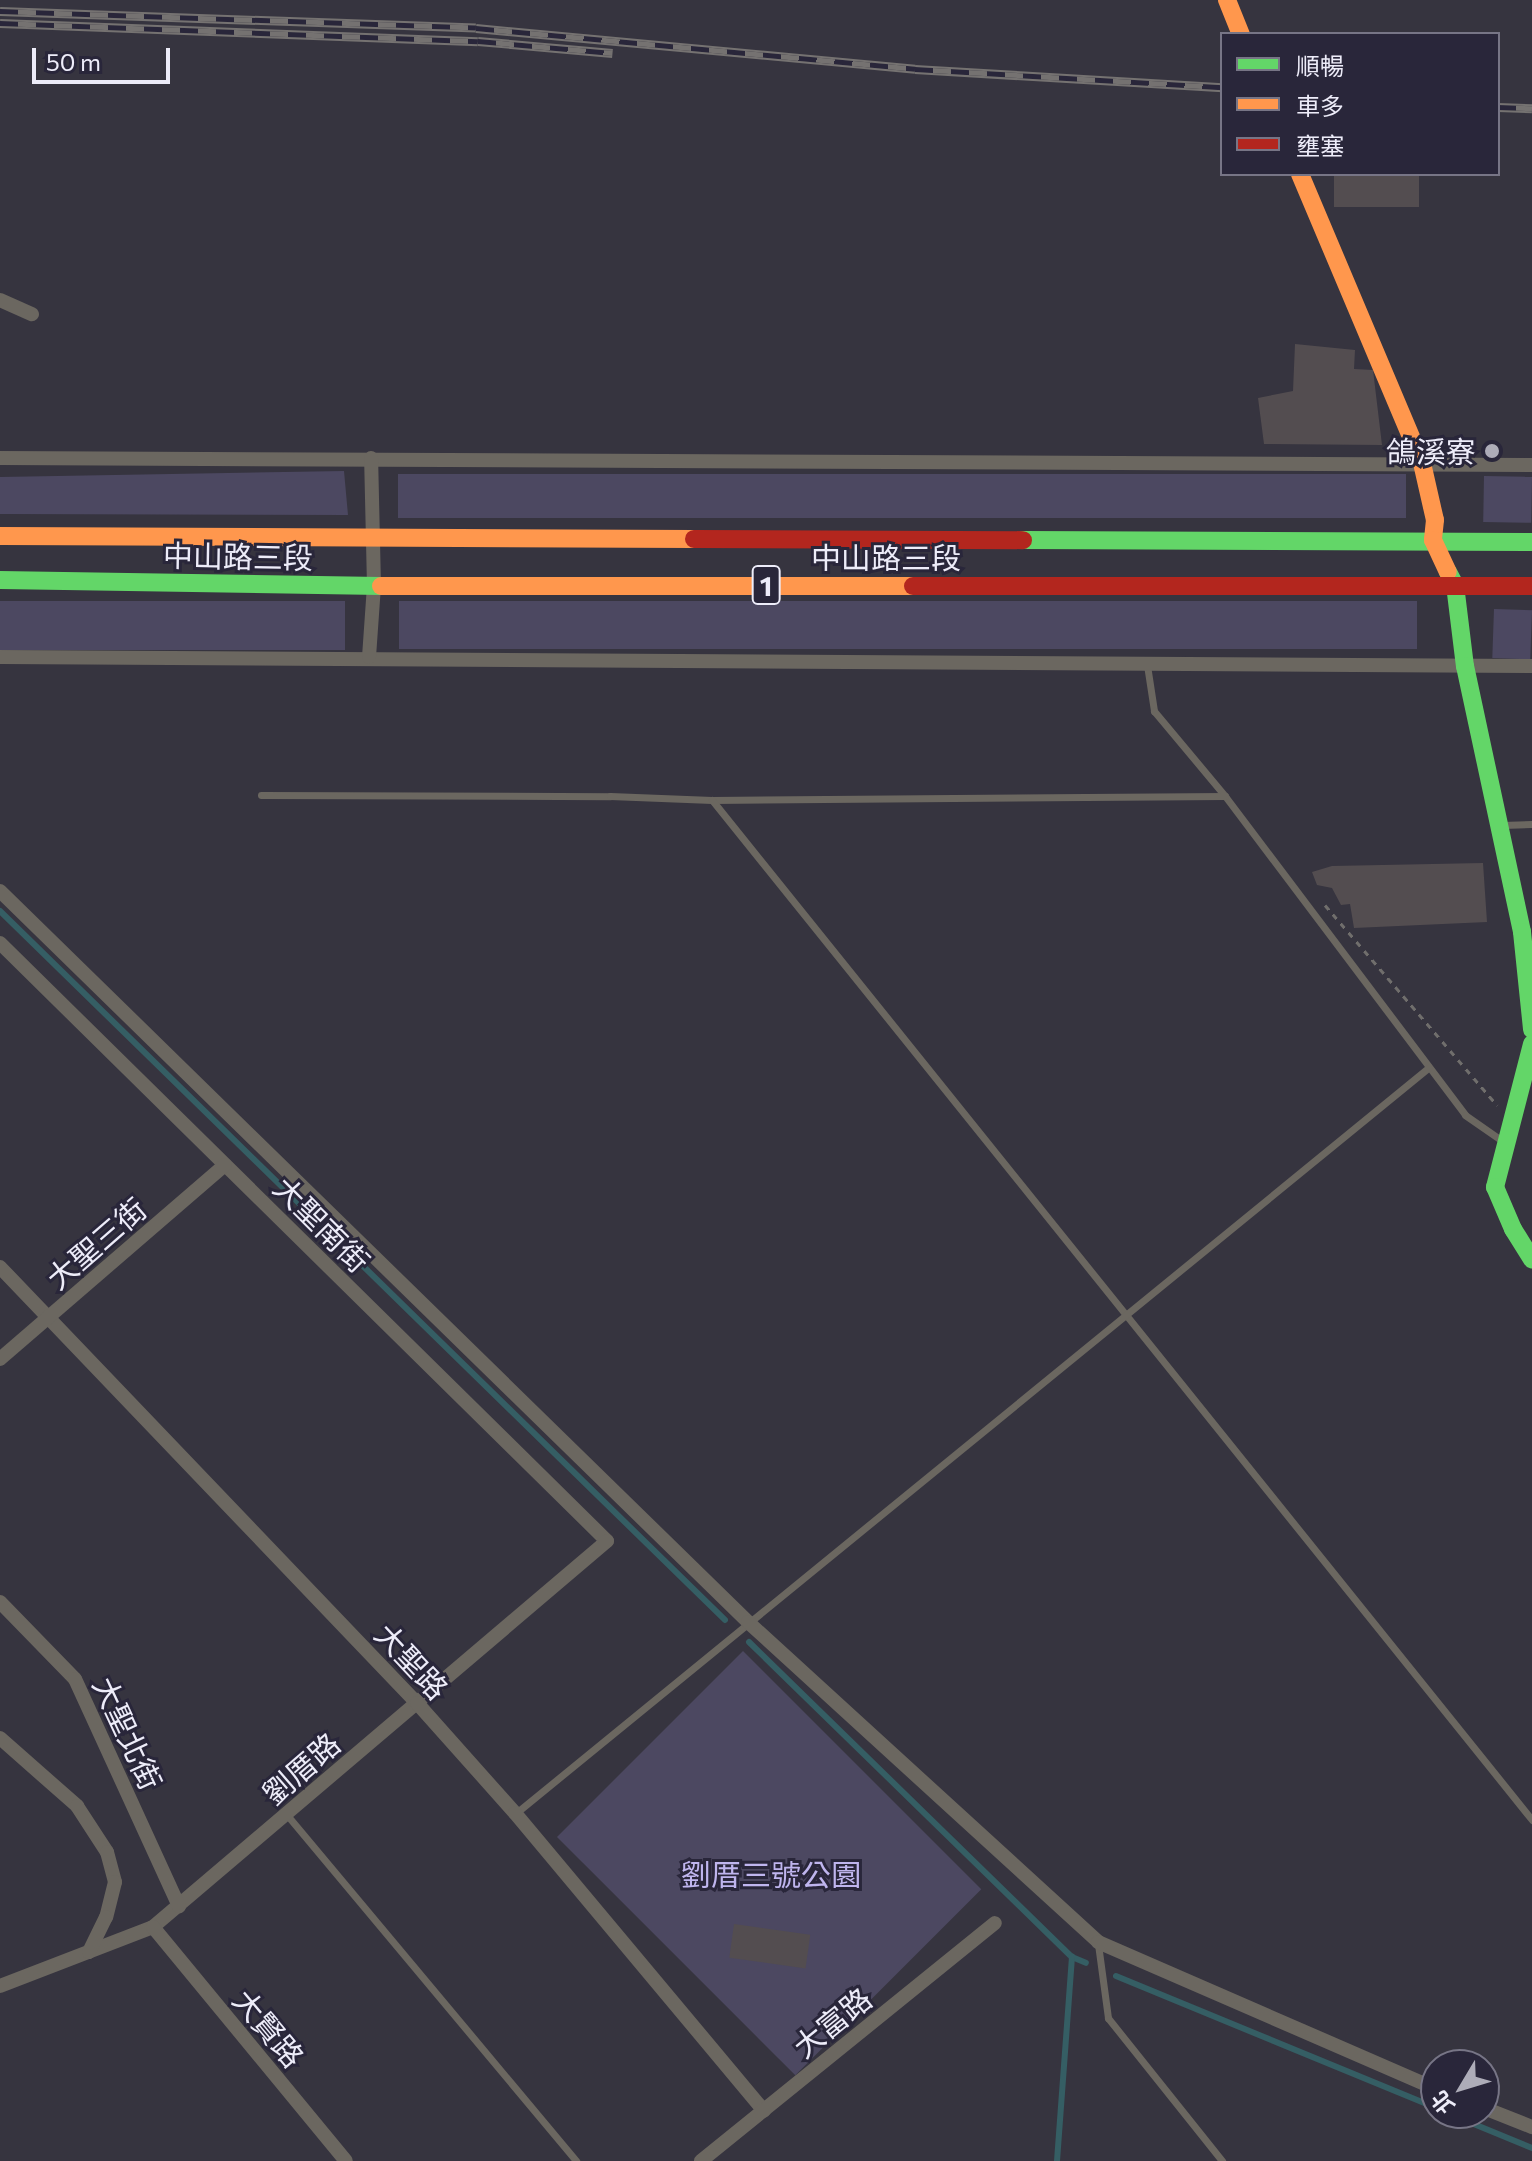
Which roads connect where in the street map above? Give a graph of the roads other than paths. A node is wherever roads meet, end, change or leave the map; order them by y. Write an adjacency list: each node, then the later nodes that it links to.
1 (1227, 0): 2 (main road)
2 (1240, 32)
3 (1301, 176): 8 (main road)
4 (0, 300): 5 (street)
5 (32, 314)
6 (0, 458): 7 (street)
7 (371, 458): 8 (street); 11 (street)
8 (1422, 463): 9 (street); 12 (main road)
9 (1532, 465)
10 (0, 536): 11 (main road, 中山路三段 / 1)
11 (374, 538): 12 (main road, 中山路三段 / 1); 16 (street)
12 (1433, 540): 13 (main road, 中山路三段 / 1); 15 (main road)
13 (1532, 542)
14 (0, 580): 16 (main road, 中山路三段 / 1)
15 (1455, 585): 16 (main road, 中山路三段 / 1); 17 (main road, 中山路三段 / 1); 21 (main road)
16 (374, 586): 19 (street)
17 (1532, 586)
18 (0, 657): 19 (street)
19 (369, 657): 20 (street)
20 (1147, 665): 21 (street); 24 (lane)
21 (1465, 666): 22 (street); 27 (main road)
22 (1532, 666)
23 (261, 795): 25 (lane)
24 (1225, 796): 25 (lane); 32 (lane)
25 (712, 800): 37 (lane)
26 (1532, 824): 27 (lane)
27 (1500, 825): 30 (main road)
28 (0, 891): 42 (street)
29 (0, 943): 34 (street, 大聖南街)
30 (1532, 1029)
31 (1532, 1044): 33 (main road)
32 (1428, 1068): 33 (lane); 37 (lane)
33 (1504, 1142): 35 (main road)
34 (225, 1165): 38 (street, 大聖三街); 40 (street, 大聖南街)
35 (1532, 1259)
36 (0, 1267): 38 (street, 大聖路)
37 (1124, 1314): 42 (lane); 47 (lane)
38 (50, 1318): 39 (street, 大聖三街); 43 (street, 大聖路)
39 (0, 1359)
40 (607, 1541): 43 (street, 劉厝路)
41 (0, 1602): 48 (street, 大聖北街)
42 (748, 1622): 45 (lane); 51 (street)
43 (417, 1703): 45 (street, 大聖路); 46 (street, 劉厝路)
44 (0, 1738): 52 (street)
45 (515, 1813): 55 (street, 大聖路)
46 (287, 1815): 48 (street, 劉厝路); 59 (lane)
47 (1532, 1820)
48 (179, 1906): 50 (street, 劉厝路)
49 (995, 1923): 55 (street, 大富路)
50 (153, 1927): 52 (street, 劉厝路); 58 (street, 大賢路)
51 (1098, 1942): 54 (street); 61 (lane)
52 (89, 1952): 53 (street, 劉厝路)
53 (0, 1986)
54 (1420, 2082)
55 (764, 2111): 60 (street, 大富路)
56 (1500, 2114): 57 (street)
57 (1532, 2127)
58 (346, 2161)
59 (576, 2161)
60 (701, 2161)
61 (1222, 2161)

